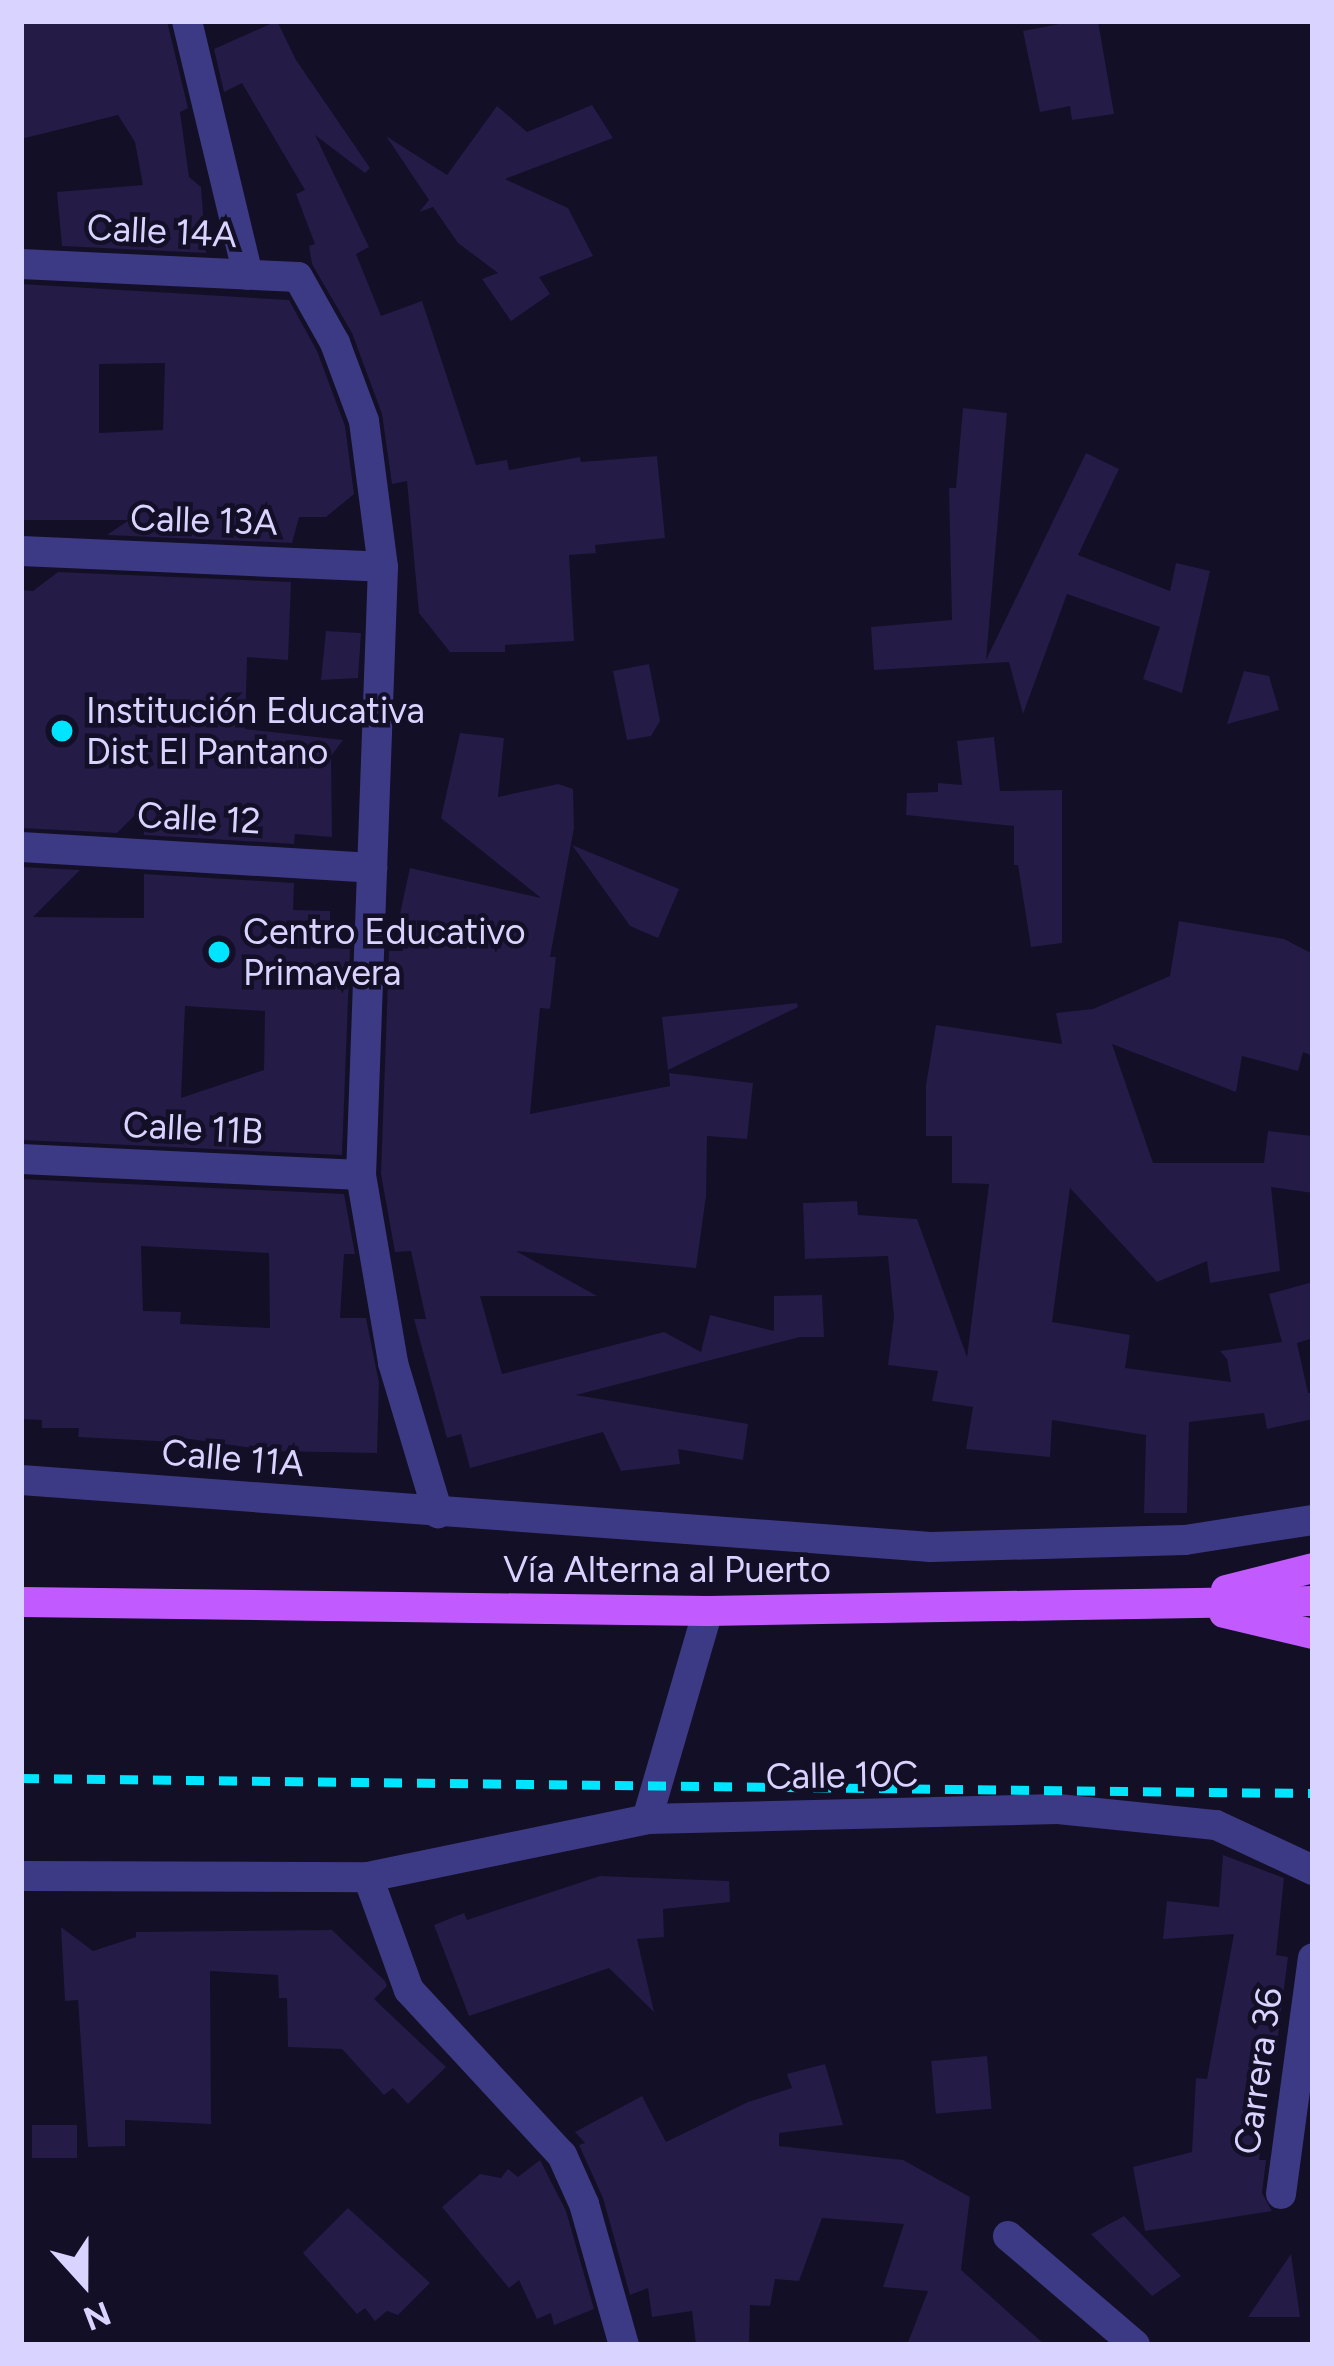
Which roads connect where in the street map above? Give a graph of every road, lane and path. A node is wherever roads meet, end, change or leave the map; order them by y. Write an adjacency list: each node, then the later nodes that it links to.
1 (187, 21): 3 (street)
2 (24, 257): 3 (street, Calle 14A)
3 (248, 275): 5 (street, Calle 14A)
4 (21, 551): 5 (street, Calle 13A)
5 (383, 567): 7 (street)
6 (21, 847): 7 (street, Calle 12)
7 (372, 868): 9 (street)
8 (21, 1160): 9 (street, Calle 11B)
9 (361, 1175): 11 (street)
10 (21, 1480): 11 (street, Calle 11A)
11 (438, 1514): 12 (street, Calle 11A)
12 (1313, 1520)
13 (1313, 1568): 16 (main road)
14 (1313, 1601): 16 (main road, Vía Alterna al Puerto)
15 (21, 1602): 17 (main road, Vía Alterna al Puerto)
16 (1178, 1602): 17 (main road, Vía Alterna al Puerto); 18 (main road)
17 (708, 1611): 19 (street)
18 (1313, 1634)
19 (647, 1819): 20 (street, Calle 10C); 22 (street, Calle 10C)
20 (1313, 1870)
21 (21, 1876): 22 (street, Calle 10C)
22 (368, 1877): 26 (street)
23 (1313, 1958): 24 (street, Carrera 36)
24 (1280, 2194)
25 (1008, 2236): 27 (street)
26 (624, 2345)
27 (1136, 2345)

